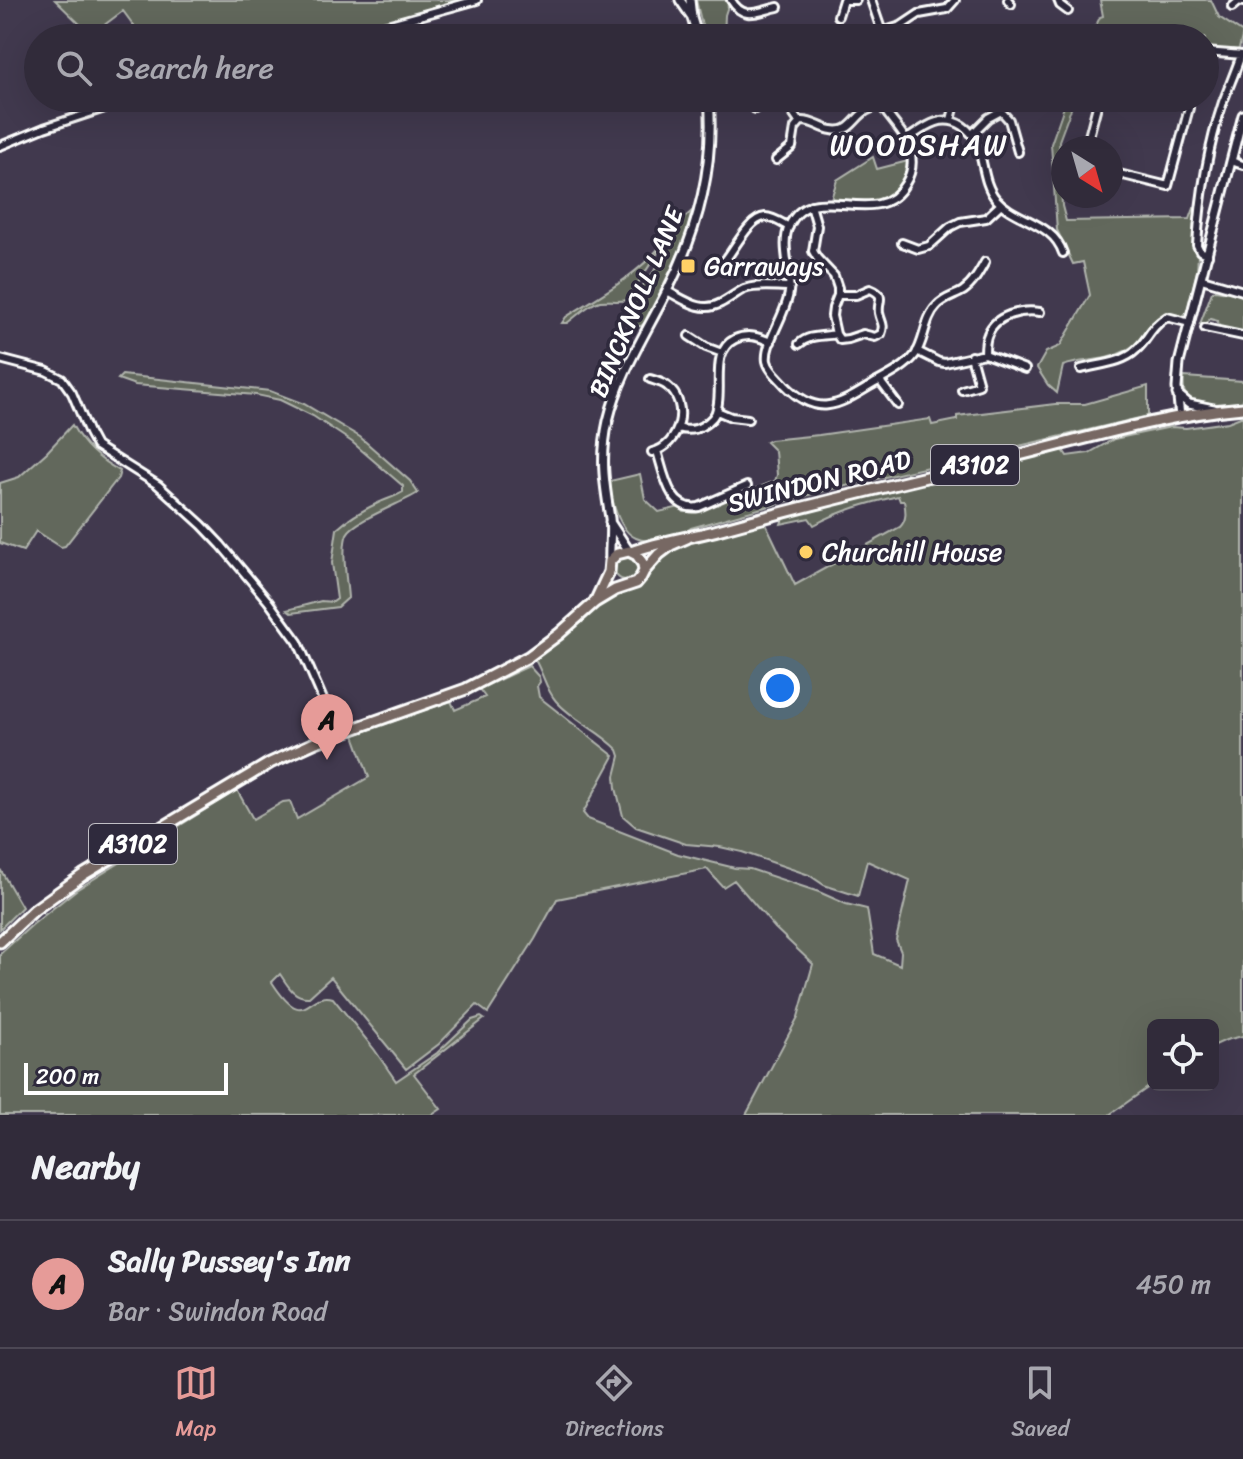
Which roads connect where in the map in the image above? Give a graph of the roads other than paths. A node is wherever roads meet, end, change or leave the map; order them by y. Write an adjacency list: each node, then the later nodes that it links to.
1 (477, 0): 16 (street)
2 (680, 0): 15 (street)
3 (690, 0): 15 (street)
4 (731, 0): 11 (street)
5 (843, 0): 6 (street); 14 (street)
6 (856, 0)
7 (871, 0): 18 (street)
8 (955, 0): 19 (street)
9 (1058, 0): 13 (street)
10 (1240, 1): 12 (street)
11 (778, 7)
12 (1232, 7)
13 (1068, 11)
14 (838, 16)
15 (692, 18): 17 (street)
16 (390, 24)
17 (694, 24)
18 (879, 24)
19 (904, 24)
20 (1219, 53): 21 (street)
21 (1242, 55): 49 (street)
22 (92, 112): 38 (street)
23 (709, 112): 54 (street, BINCKNOLL LANE)
24 (793, 112): 34 (street)
25 (864, 112): 34 (street)
26 (887, 112): 37 (street)
27 (953, 112): 33 (street)
28 (999, 112): 35 (street)
29 (1002, 112): 39 (street)
30 (1095, 112): 36 (street)
31 (1188, 112): 43 (street)
32 (1243, 115): 41 (street)
33 (951, 120): 35 (street); 37 (street)
34 (799, 122): 40 (street)
35 (972, 134): 44 (street)
36 (1089, 136)
37 (906, 140): 45 (street)
38 (0, 146)
39 (1018, 152)
40 (776, 160)
41 (1231, 161): 42 (street); 49 (street)
42 (1243, 165)
43 (1123, 175)
44 (1001, 204): 47 (street); 48 (street)
45 (811, 205): 46 (street); 56 (street)
46 (789, 227): 51 (street); 53 (street)
47 (902, 243)
48 (1063, 253)
49 (1208, 255): 52 (street)
50 (985, 262): 65 (street)
51 (722, 264)
52 (1202, 279): 55 (street); 58 (street)
53 (790, 287): 54 (street); 63 (street)
54 (667, 291): 84 (street, BINCKNOLL LANE)
55 (1243, 291)
56 (838, 295): 60 (street); 60 (street)
57 (1040, 312): 67 (street)
58 (1190, 323): 71 (street); 75 (street)
59 (1209, 326): 62 (street)
60 (836, 334): 64 (street)
61 (689, 336): 66 (street)
62 (1243, 336)
63 (771, 342): 66 (street); 73 (street)
64 (799, 344)
65 (917, 351): 68 (street); 73 (street)
66 (722, 353): 79 (street)
67 (985, 354): 68 (street); 70 (street)
68 (971, 356): 74 (street)
69 (0, 359): 92 (street)
70 (1025, 369)
71 (1081, 369)
72 (650, 379): 82 (street)
73 (880, 381): 76 (street)
74 (962, 390)
75 (1177, 394): 78 (street); 80 (street)
76 (898, 405)
77 (1243, 408): 78 (main road, SWINDON ROAD / A3102)
78 (1225, 410): 80 (main road, SWINDON ROAD / A3102)
79 (717, 411): 81 (street); 82 (street)
80 (1180, 417): 85 (main road, SWINDON ROAD / A3102)
81 (748, 419)
82 (678, 428): 83 (street)
83 (747, 486)
84 (610, 522): 86 (street, BINCKNOLL LANE); 87 (street, BINCKNOLL LANE)
85 (687, 538): 86 (main road, SWINDON ROAD / A3102); 88 (main road, SWINDON ROAD / A3102)
86 (630, 551): 87 (main road); 88 (main road)
87 (610, 561): 89 (main road)
88 (644, 571): 90 (main road)
89 (609, 572): 90 (main road); 91 (main road, A3102)
90 (627, 586): 91 (main road, A3102)
91 (595, 602): 92 (main road, A3102)
92 (338, 734): 93 (main road, A3102)
93 (0, 942)

